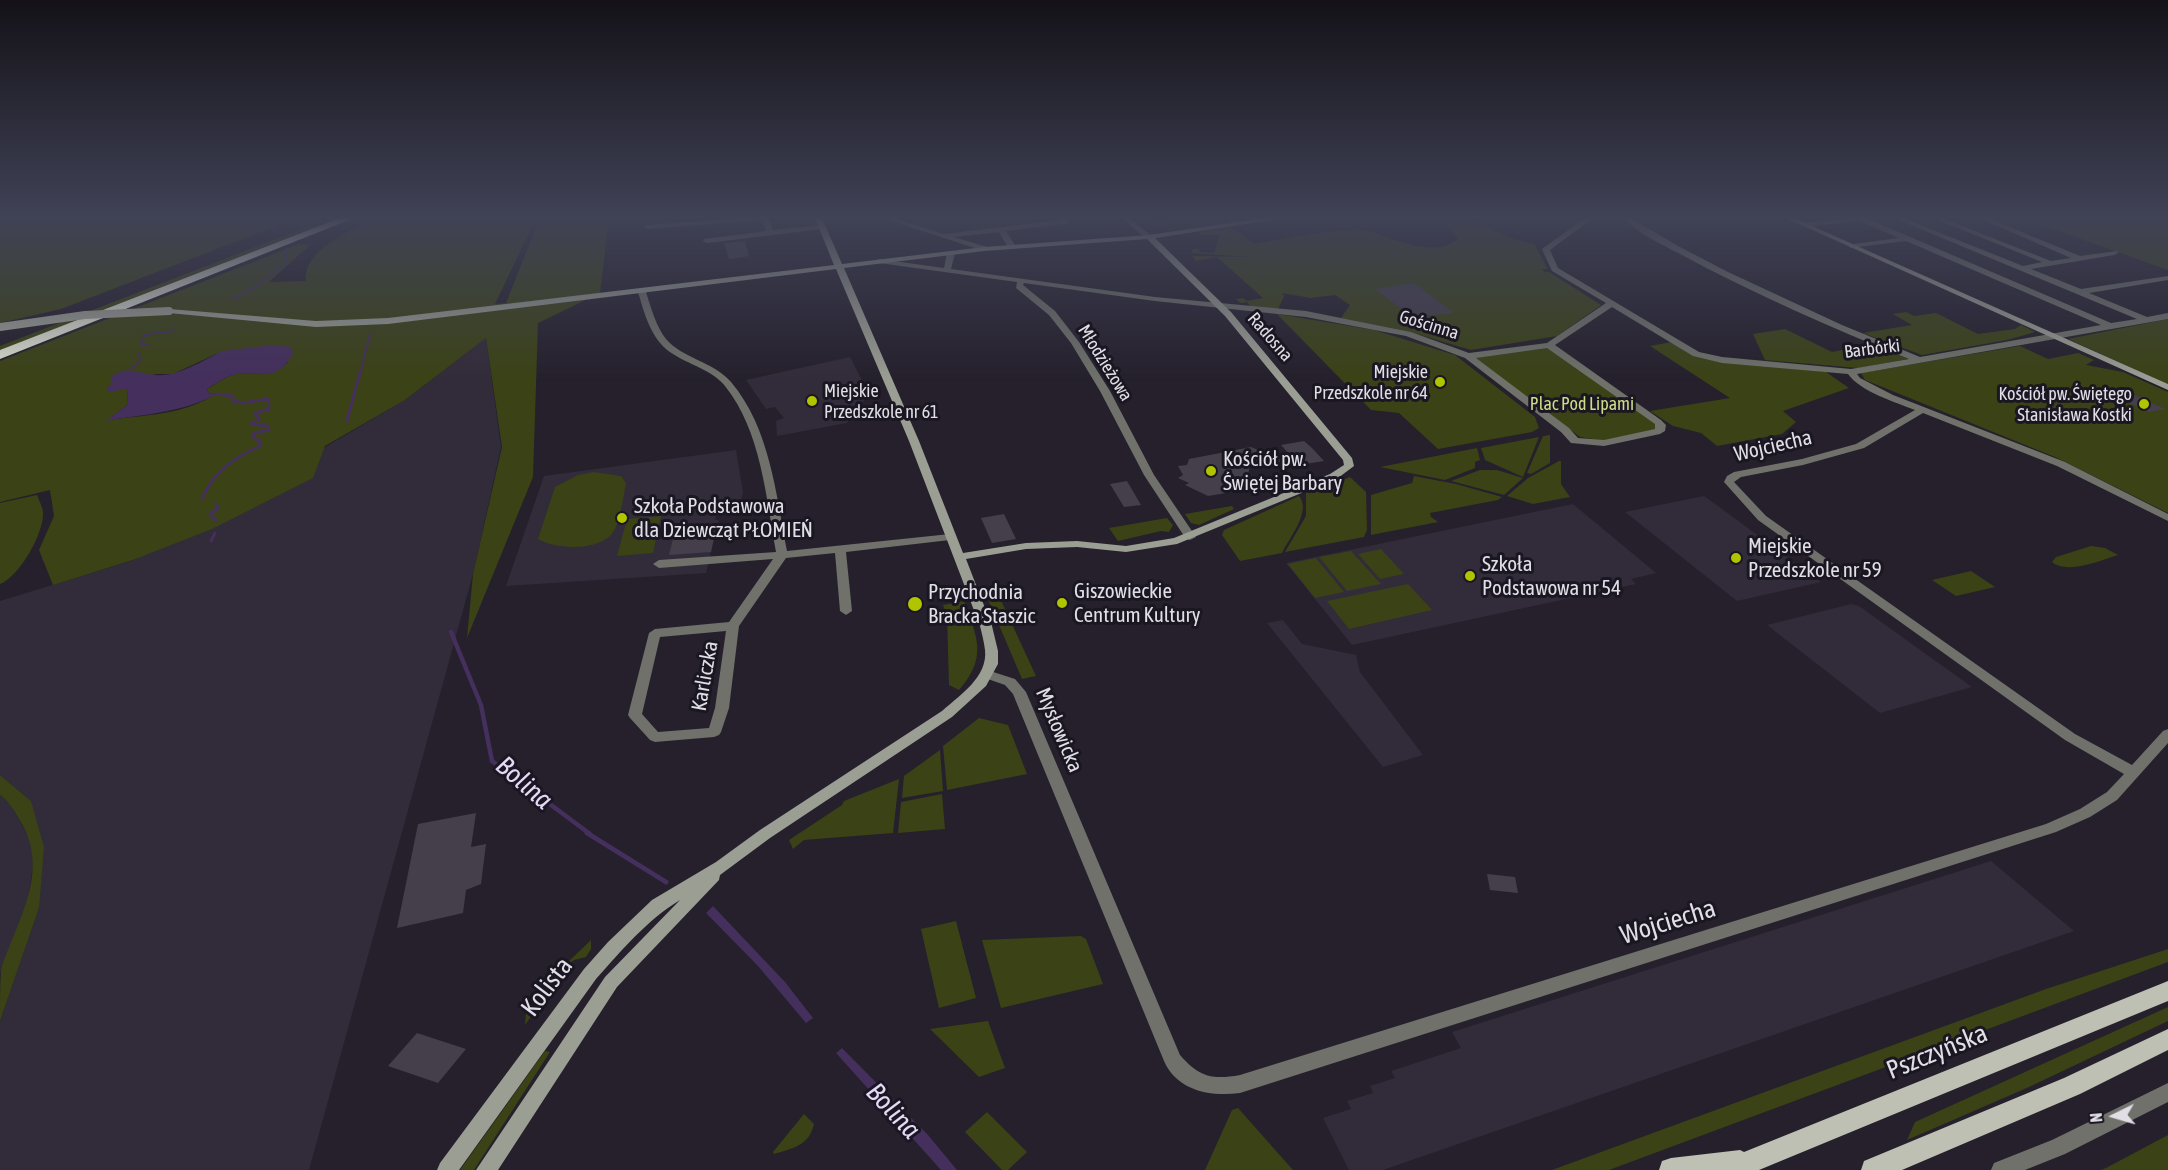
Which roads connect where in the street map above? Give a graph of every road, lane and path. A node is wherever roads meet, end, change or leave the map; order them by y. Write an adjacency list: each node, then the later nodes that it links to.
1 (182, 273): 23 (highway)
2 (210, 273): 25 (highway)
3 (789, 273): 14 (street)
4 (842, 273): 32 (street)
5 (959, 273): 13 (street)
6 (1186, 273): 17 (street, Radosna)
7 (1559, 273): 16 (street, Barbórki)
8 (1724, 273): 27 (street)
9 (1912, 273): 22 (street)
10 (1986, 273): 20 (street)
11 (2033, 273): 15 (street)
12 (2168, 278): 15 (street)
13 (1021, 281): 17 (street, Gościnna); 33 (street, Młodzieżowa)
14 (642, 292): 21 (street, bridge); 35 (street)
15 (2079, 292): 19 (street)
16 (1611, 304): 24 (street); 28 (street, Barbórki)
17 (1220, 306): 26 (street, Gościnna); 33 (street, Radosna)
18 (2168, 316): 19 (street, Barbórki)
19 (2148, 320): 20 (street, Barbórki)
20 (2111, 326): 22 (street, Barbórki)
21 (0, 327)
22 (2053, 336): 27 (street, Barbórki); 29 (street)
23 (0, 343)
24 (1549, 345): 26 (street); 26 (street)
25 (0, 355)
26 (1468, 356)
27 (1920, 360): 28 (street, Barbórki)
28 (1851, 372): 30 (street)
29 (2168, 387)
30 (1922, 410): 31 (street); 42 (street, Wojciecha)
31 (2168, 518)
32 (950, 537): 34 (street); 36 (street)
33 (1190, 537): 36 (street)
34 (840, 549): 35 (street); 38 (street)
35 (782, 555): 37 (street); 39 (street, Karliczka)
36 (960, 561): 40 (street)
37 (659, 564)
38 (846, 611)
39 (733, 626): 39 (street, Karliczka)
40 (987, 674): 43 (street, Kolista); 48 (street, Mysłowicka)
41 (2168, 734): 42 (street, Wojciecha)
42 (2133, 773): 48 (street, Wojciecha)
43 (722, 866): 44 (street, Kolista); 45 (street, Kolista)
44 (624, 936): 45 (street); 51 (street, Kolista)
45 (645, 944): 52 (street, Kolista)
46 (2168, 991): 50 (main road, Pszczyńska)
47 (2168, 1039): 54 (main road)
48 (1203, 1086)
49 (2168, 1092): 55 (street)
50 (1739, 1166): 53 (main road, Pszczyńska)
51 (447, 1170)
52 (486, 1170)
53 (1671, 1170)
54 (1873, 1170)
55 (2001, 1170)

